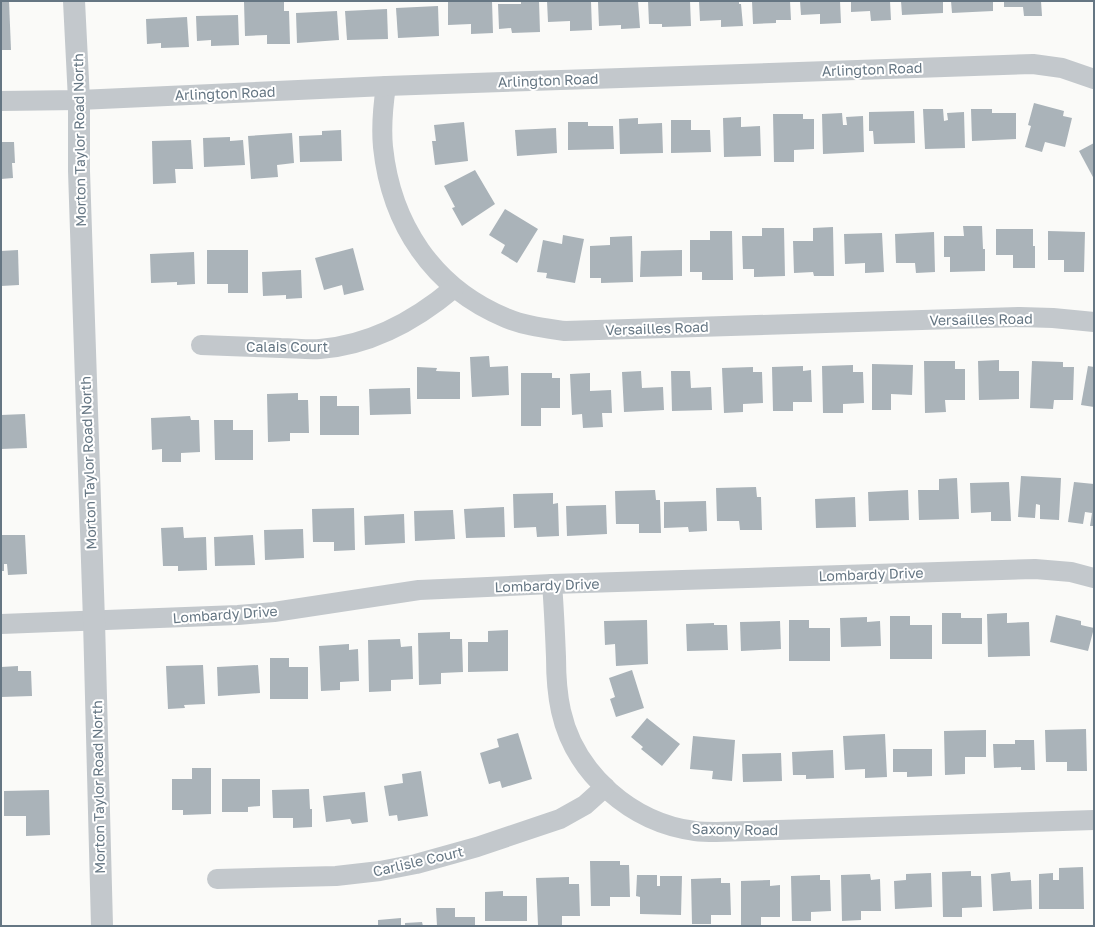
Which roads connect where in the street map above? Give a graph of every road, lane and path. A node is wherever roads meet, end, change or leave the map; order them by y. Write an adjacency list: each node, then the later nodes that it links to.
1 (74, 1): 4 (street, Morton Taylor Road North)
2 (1094, 79): 3 (street, Arlington Road)
3 (386, 86): 4 (street, Arlington Road); 6 (street, Versailles Road)
4 (79, 100): 5 (street, Arlington Road); 11 (street, Morton Taylor Road North)
5 (1, 101)
6 (454, 288): 7 (street, Versailles Road); 8 (street, Calais Court)
7 (1094, 322)
8 (201, 345)
9 (1094, 578): 10 (street, Lombardy Drive)
10 (552, 584): 11 (street, Lombardy Drive); 13 (street, Saxony Road)
11 (94, 620): 12 (street, Lombardy Drive); 16 (street, Morton Taylor Road North)
12 (1, 624)
13 (605, 787): 14 (street, Saxony Road); 15 (street, Carlisle Court)
14 (1094, 820)
15 (217, 879)
16 (102, 926)

